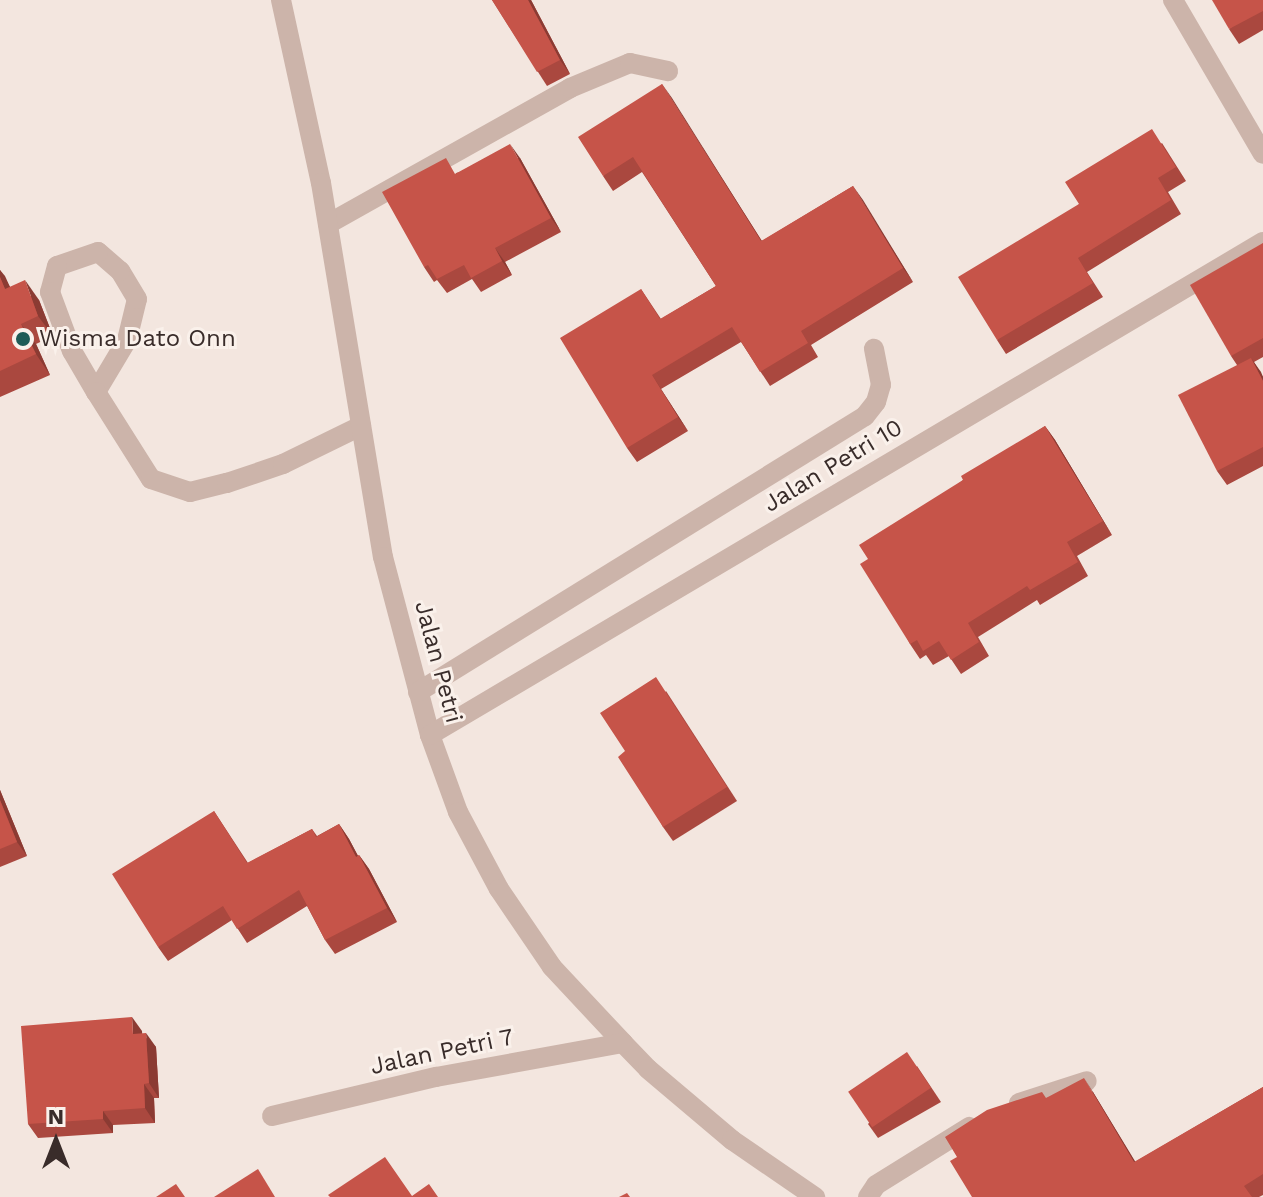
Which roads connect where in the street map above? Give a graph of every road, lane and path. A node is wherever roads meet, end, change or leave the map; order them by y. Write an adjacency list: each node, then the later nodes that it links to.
1 (281, 0): 5 (street, Jalan Petri)
2 (1173, 0): 4 (street)
3 (668, 71): 5 (street)
4 (1263, 154)
5 (328, 224): 9 (street, Jalan Petri)
6 (1263, 242): 11 (street, Jalan Petri 10)
7 (874, 349): 10 (street)
8 (96, 392): 8 (street); 9 (street)
9 (361, 426): 10 (street, Jalan Petri)
10 (418, 692): 11 (street, Jalan Petri)
11 (430, 735): 12 (street, Jalan Petri)
12 (623, 1043): 14 (street, Jalan Petri 7); 15 (street, Jalan Petri)
13 (1087, 1081): 16 (street)
14 (272, 1116)
15 (815, 1197)
16 (868, 1197)

